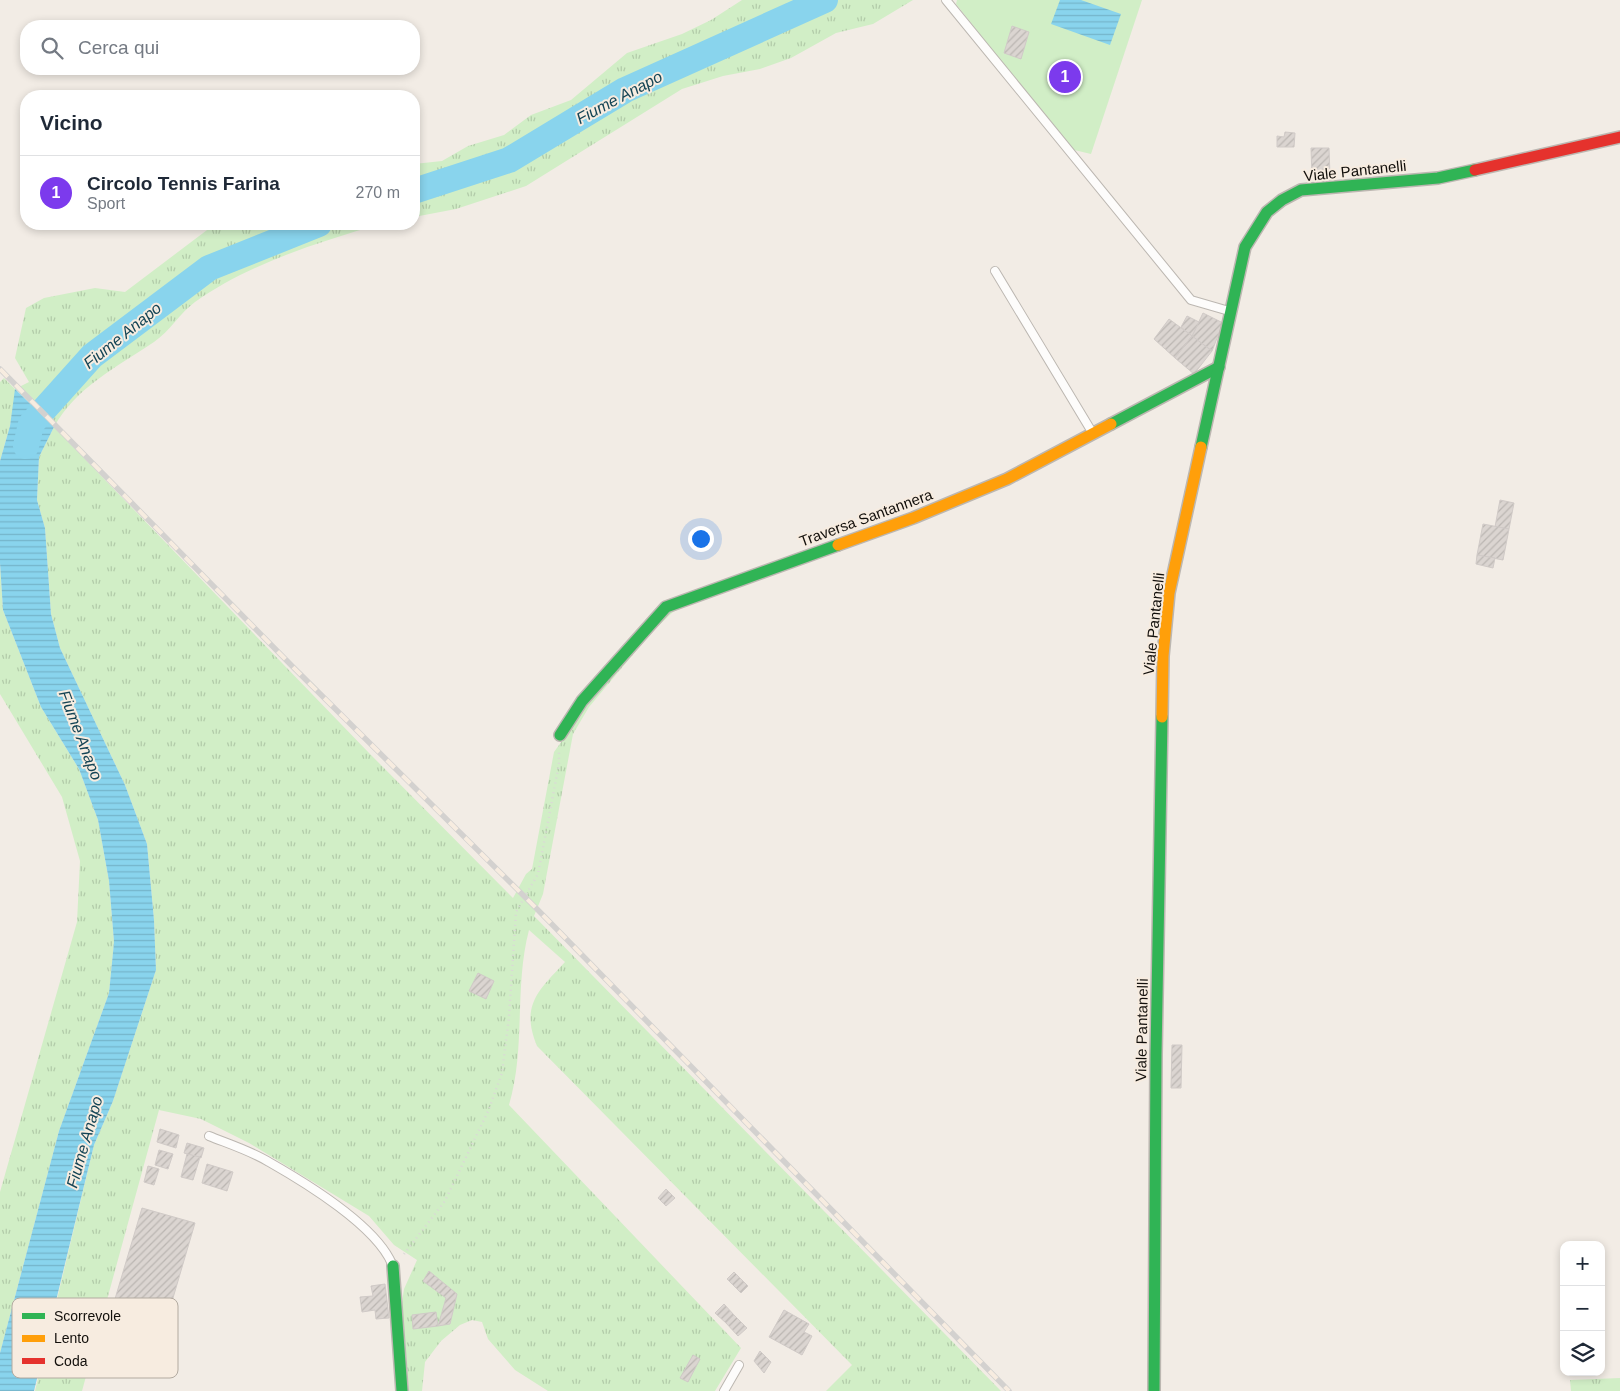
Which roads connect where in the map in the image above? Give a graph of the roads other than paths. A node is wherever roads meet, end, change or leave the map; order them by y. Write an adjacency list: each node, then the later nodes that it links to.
1 (946, 0): 4 (lane)
2 (1620, 137): 4 (street, Viale Pantanelli)
3 (995, 271): 6 (lane)
4 (1231, 311): 5 (street, Viale Pantanelli)
5 (1219, 367): 6 (street, Traversa Santannera); 11 (street, Viale Pantanelli)
6 (1092, 432): 7 (street, Traversa Santannera)
7 (560, 735)
8 (209, 1136): 9 (lane)
9 (393, 1266): 12 (street)
10 (740, 1366): 13 (lane)
11 (1154, 1390)
12 (402, 1391)
13 (724, 1391)

